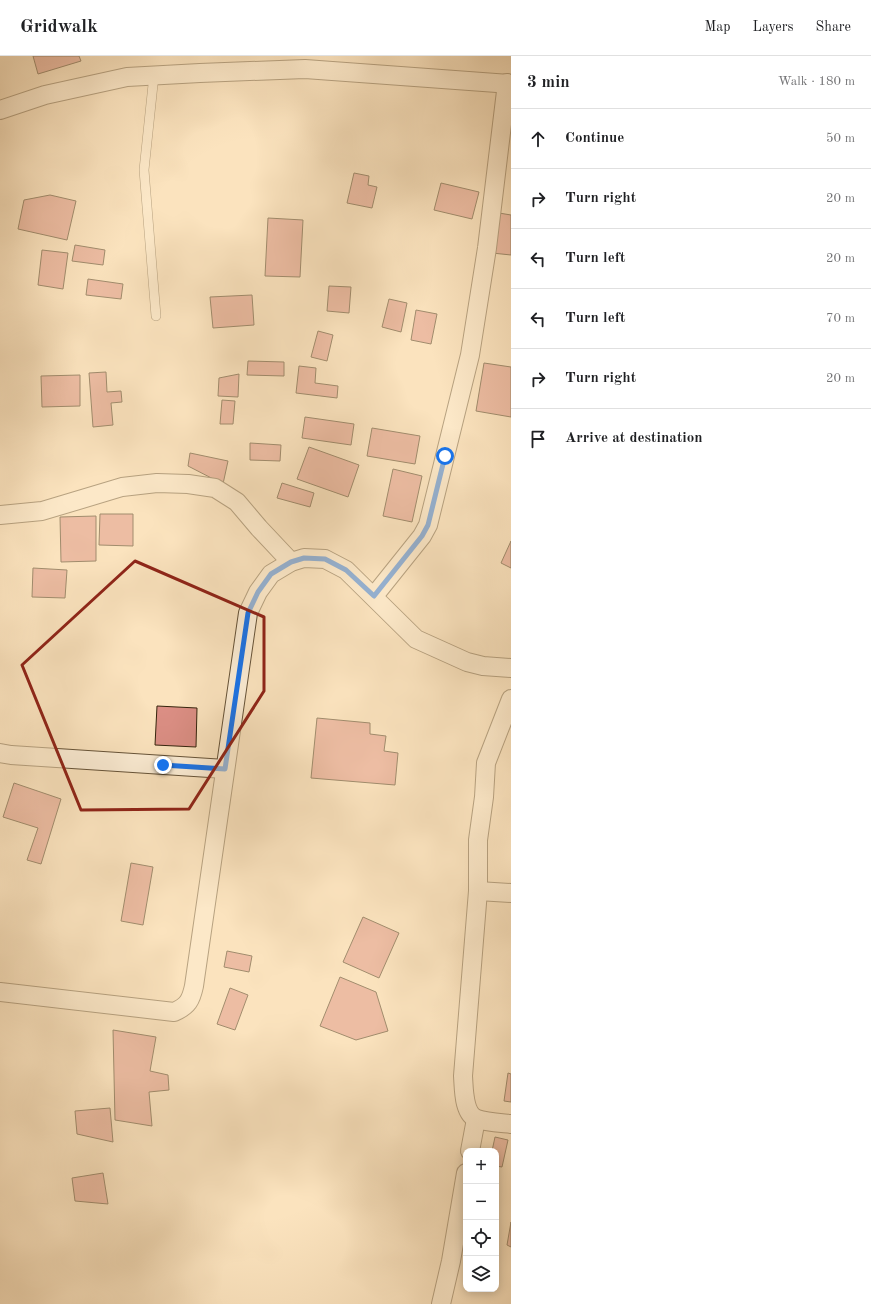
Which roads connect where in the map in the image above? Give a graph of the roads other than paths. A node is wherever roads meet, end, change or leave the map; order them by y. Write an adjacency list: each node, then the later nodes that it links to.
1 (154, 75): 2 (street); 3 (street); 4 (lane)
2 (509, 83): 7 (street)
3 (0, 110)
4 (156, 316)
5 (0, 515): 6 (street)
6 (291, 562): 7 (street); 11 (street)
7 (374, 596): 8 (street)
8 (511, 668)
9 (511, 699): 12 (street)
10 (0, 753): 11 (street)
11 (225, 769): 14 (street)
12 (478, 891): 13 (street); 15 (street)
13 (511, 893)
14 (0, 992)
15 (476, 1119): 16 (street); 17 (street)
16 (511, 1124)
17 (471, 1148)
18 (464, 1184): 19 (street)
19 (441, 1304)

